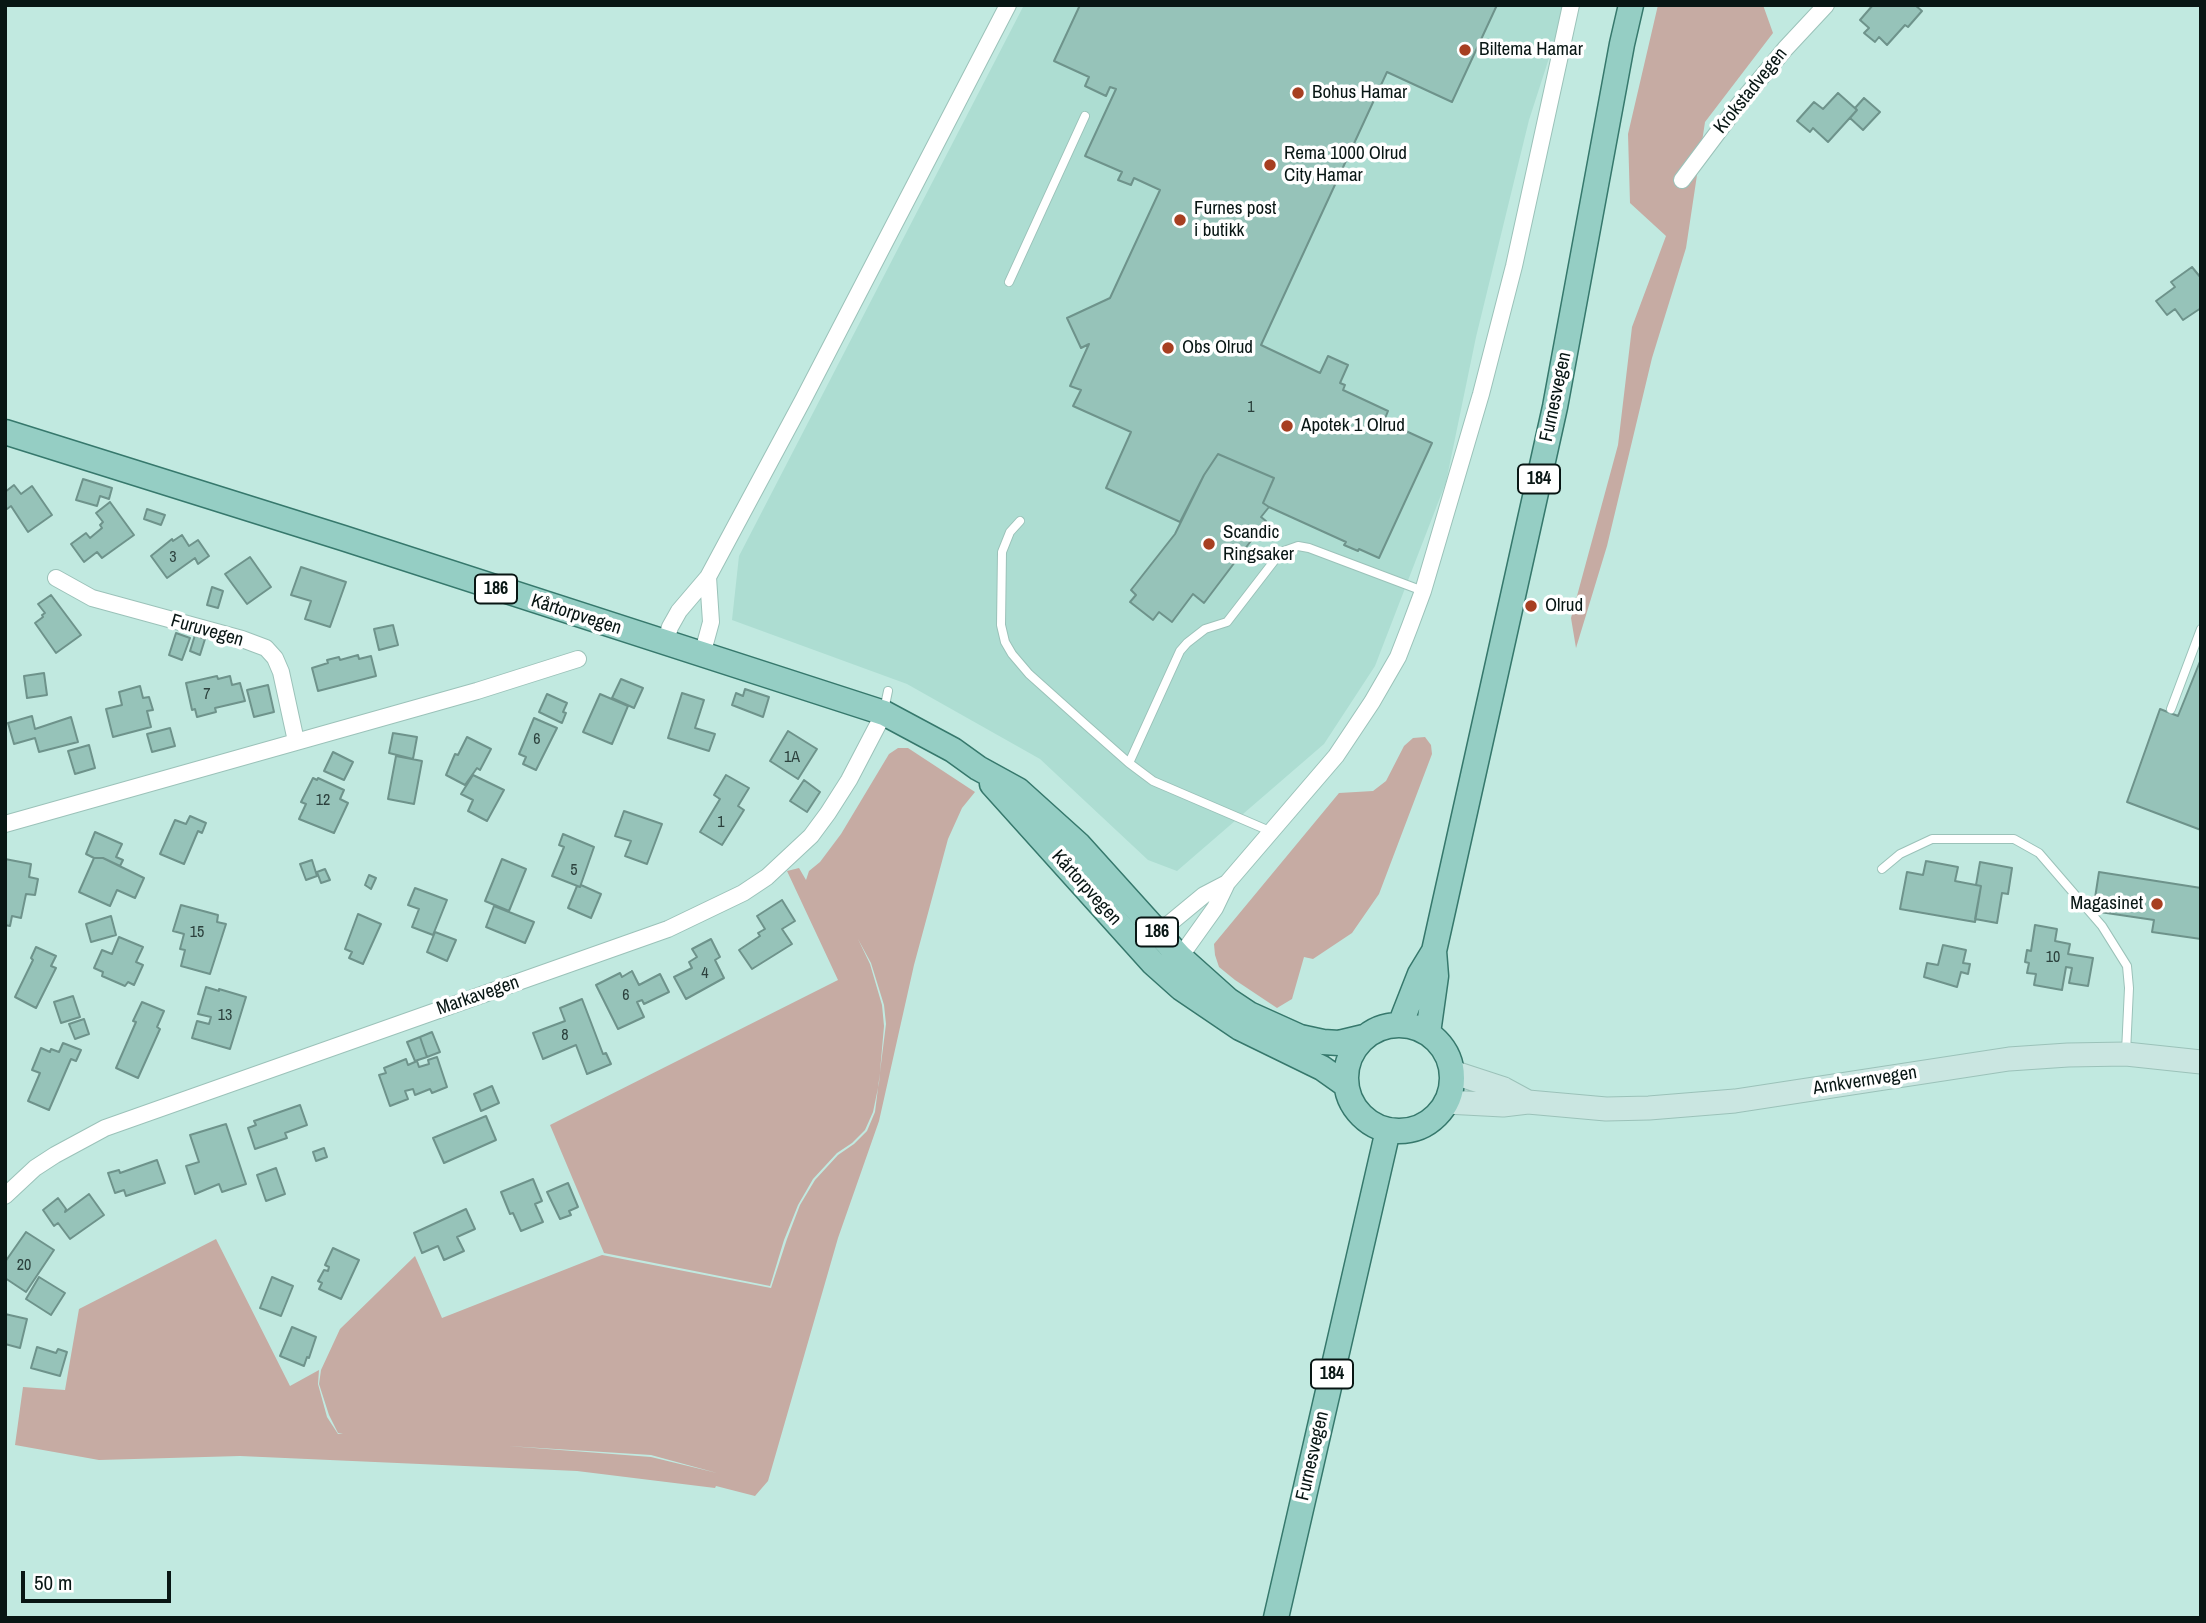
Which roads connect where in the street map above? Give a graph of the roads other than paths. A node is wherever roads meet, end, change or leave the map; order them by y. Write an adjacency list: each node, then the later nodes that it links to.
1 (1008, 5): 10 (street)
2 (1571, 5): 12 (street)
3 (1631, 5): 26 (main road, Furnesvegen / 184)
4 (1826, 5): 6 (street, Krokstadvegen)
5 (1085, 116): 7 (lane)
6 (1682, 180)
7 (1009, 282)
8 (5, 432): 14 (main road, Kårtorpvegen / 186)
9 (1020, 521): 20 (lane)
10 (708, 577): 14 (street); 15 (street)
11 (56, 578): 19 (street, Furuvegen)
12 (1423, 591): 20 (lane); 22 (street)
13 (2201, 629): 18 (lane)
14 (665, 643): 15 (main road, Kårtorpvegen / 186)
15 (702, 655): 17 (main road, Kårtorpvegen / 186)
16 (578, 659): 19 (street)
17 (886, 702): 25 (main road, Kårtorpvegen / 186); 38 (street, Markavegen)
18 (2171, 709)
19 (296, 741): 21 (street)
20 (1129, 763): 22 (lane)
21 (5, 824)
22 (1272, 832): 24 (street)
23 (1882, 869): 31 (lane)
24 (1227, 883): 25 (street); 27 (street)
25 (1155, 948): 27 (main road, Kårtorpvegen / 186); 34 (main road, Kårtorpvegen / 186)
26 (1434, 951): 28 (main road, Furnesvegen / 184); 29 (main road, Furnesvegen / 184)
27 (1180, 957): 30 (main road, Kårtorpvegen / 186)
28 (1401, 1025): 29 (main road); 30 (main road)
29 (1428, 1033): 33 (main road)
30 (1364, 1037): 34 (main road)
31 (2126, 1054): 32 (main road, Arnkvernvegen); 36 (main road, Arnkvernvegen)
32 (2201, 1062)
33 (1452, 1072): 35 (main road); 36 (main road)
34 (1346, 1085): 37 (main road)
35 (1446, 1102): 36 (main road); 37 (main road)
36 (1528, 1102)
37 (1388, 1130): 39 (main road, Furnesvegen / 184)
38 (5, 1196)
39 (1276, 1618)

